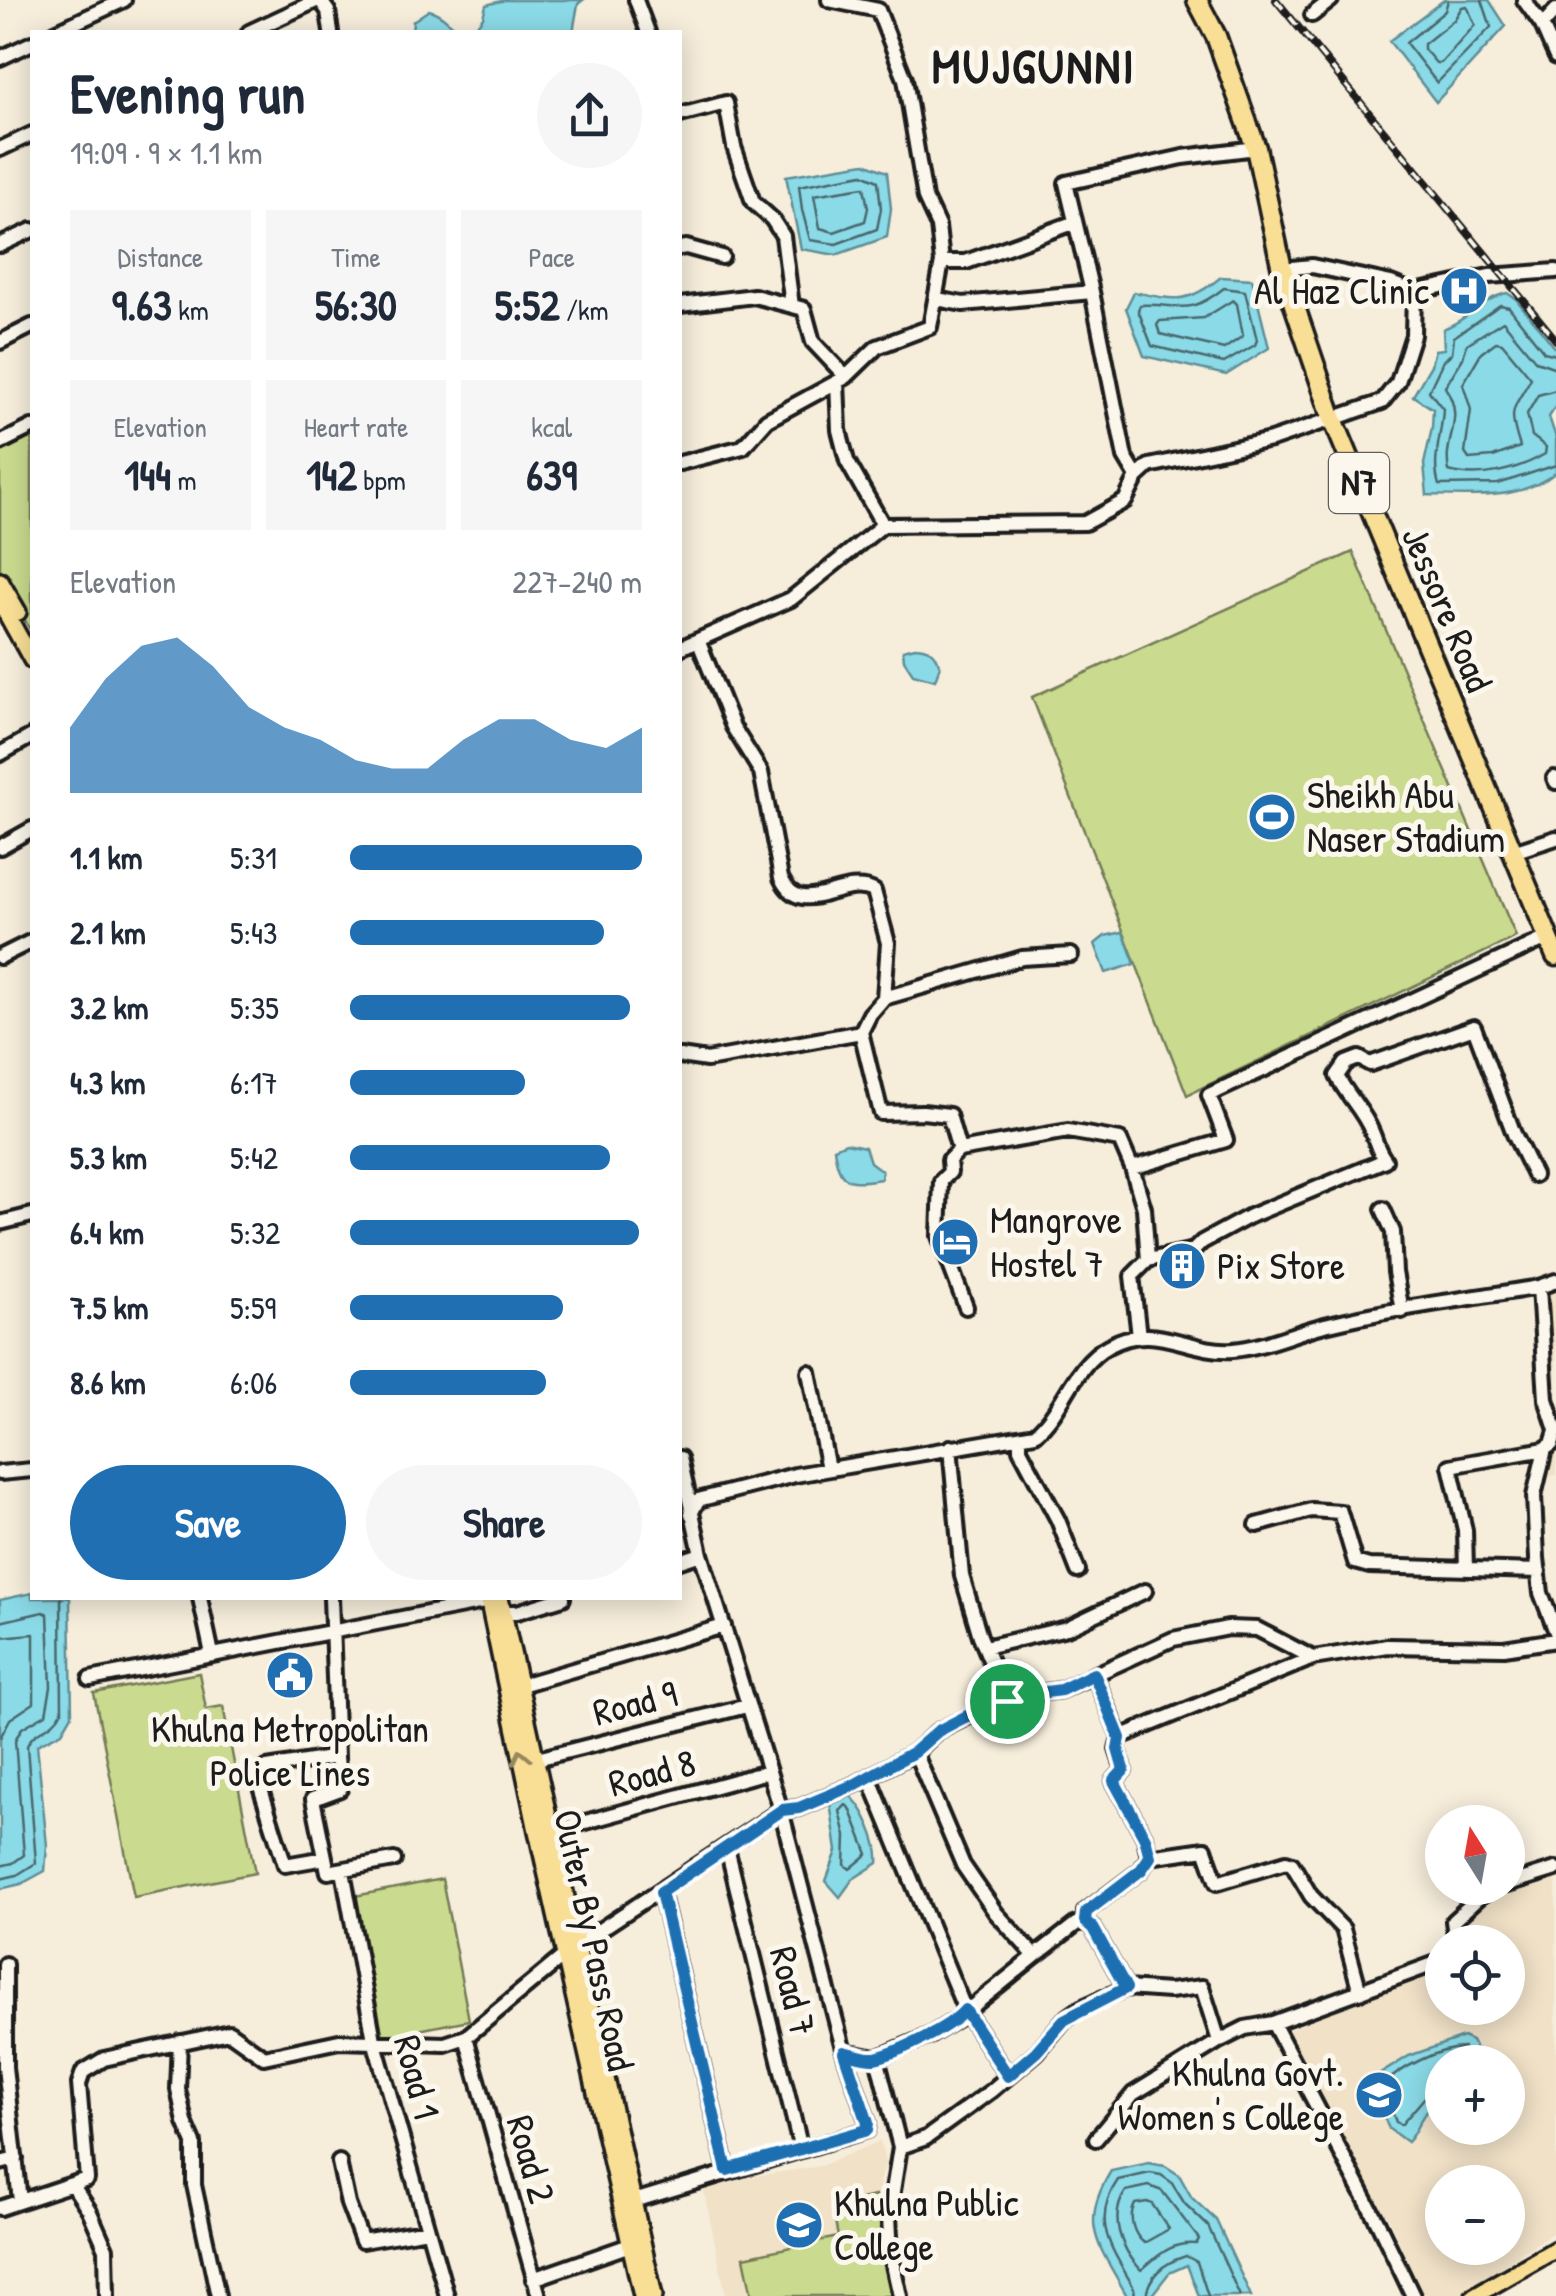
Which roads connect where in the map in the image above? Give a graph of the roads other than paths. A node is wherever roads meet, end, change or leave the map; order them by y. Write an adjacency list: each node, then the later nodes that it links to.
1 (124, 0): 11 (street)
2 (319, 0): 12 (street); 13 (street)
3 (636, 0): 14 (street)
4 (829, 0): 27 (street)
5 (1197, 0): 20 (highway, Jessore Road / N7)
6 (1331, 0): 9 (street)
7 (1524, 0): 10 (street)
8 (1556, 10): 10 (street)
9 (1312, 15)
10 (1542, 25): 16 (street)
11 (58, 30)
12 (253, 30)
13 (331, 30)
14 (647, 30)
15 (30, 44): 17 (street)
16 (1556, 57)
17 (0, 58)
18 (682, 114): 34 (street)
19 (30, 135): 21 (street)
20 (1256, 148): 22 (street); 28 (highway, Jessore Road / N7)
21 (0, 149)
22 (1073, 223): 27 (street); 30 (street)
23 (30, 231): 24 (street)
24 (0, 246)
25 (682, 248): 26 (street)
26 (722, 258)
27 (942, 262): 32 (street)
28 (1282, 269): 31 (street); 38 (highway, Jessore Road / N7)
29 (1556, 271): 31 (street)
30 (1092, 292): 32 (street); 42 (street)
31 (1414, 292): 38 (street)
32 (937, 299): 37 (street)
33 (682, 305): 34 (street)
34 (792, 306): 37 (street)
35 (30, 327): 36 (street)
36 (0, 342)
37 (842, 379): 41 (street); 43 (street)
38 (1332, 419): 42 (street); 55 (highway, Jessore Road / N7)
39 (30, 428): 40 (street)
40 (0, 444)
41 (682, 462)
42 (1136, 477): 43 (street)
43 (884, 525): 47 (street)
44 (0, 580): 46 (main road)
45 (0, 602): 49 (main road)
46 (30, 635)
47 (698, 640): 48 (street); 61 (street)
48 (682, 647)
49 (30, 656)
50 (30, 737): 51 (street)
51 (1, 751)
52 (30, 830): 54 (street)
53 (1556, 838): 55 (street)
54 (0, 846)
55 (1513, 852): 56 (highway, Jessore Road / N7)
56 (1549, 937): 59 (highway, Jessore Road / N7); 65 (street)
57 (30, 942): 60 (street)
58 (1071, 955): 61 (street)
59 (1556, 956)
60 (0, 957)
61 (884, 998): 62 (street)
62 (861, 1032): 63 (street); 64 (street)
63 (682, 1056)
64 (959, 1150): 65 (street); 73 (street)
65 (1132, 1168): 70 (street)
66 (1534, 1174): 70 (street)
67 (1383, 1209): 74 (street)
68 (30, 1215): 69 (street)
69 (0, 1222)
70 (1148, 1260): 75 (street)
71 (1556, 1281): 72 (street)
72 (1540, 1287): 74 (street); 77 (street)
73 (966, 1307)
74 (1402, 1311): 75 (street)
75 (1139, 1336): 78 (street)
76 (809, 1372): 81 (street)
77 (1556, 1431): 80 (street)
78 (1020, 1438): 79 (street); 90 (street)
79 (950, 1448): 81 (street); 101 (street)
80 (1544, 1449): 89 (street); 91 (street)
81 (828, 1469): 85 (street)
82 (30, 1470): 83 (street)
83 (0, 1473)
84 (682, 1478): 85 (street)
85 (691, 1514): 87 (street)
86 (1257, 1525): 89 (street)
87 (701, 1554): 88 (street); 97 (street)
88 (682, 1560)
89 (1466, 1569): 91 (street)
90 (1078, 1571)
91 (1538, 1572): 99 (street)
92 (1145, 1591): 101 (street)
93 (200, 1600): 102 (street)
94 (331, 1600): 98 (street)
95 (556, 1600): 96 (street)
96 (495, 1602): 98 (street); 106 (main road, Outer By Pass Road); 128 (main road, Outer By Pass Road, one-way to 96)
97 (724, 1626): 106 (street); 108 (street)
98 (333, 1629): 102 (street); 111 (street)
99 (1556, 1632)
100 (1556, 1640): 103 (street)
101 (984, 1647): 107 (street)
102 (212, 1654): 105 (street)
103 (1313, 1658): 104 (street); 109 (street)
104 (1094, 1674): 107 (street); 109 (street)
105 (90, 1679)
106 (521, 1685): 112 (main road, Outer By Pass Road)
107 (1007, 1701): 110 (street)
108 (747, 1706): 112 (street, Road 9); 113 (street)
109 (1120, 1738): 118 (street)
110 (914, 1752): 114 (street); 129 (street)
111 (338, 1757): 119 (street); 119 (street)
112 (537, 1759): 116 (main road, Outer By Pass Road)
113 (767, 1772): 115 (street); 116 (street, Road 8)
114 (869, 1776): 115 (street); 134 (street)
115 (782, 1810): 117 (street); 140 (street)
116 (553, 1831): 128 (main road, Outer By Pass Road)
117 (727, 1848): 124 (street); 145 (street, Road 7)
118 (1150, 1857): 126 (street); 133 (street)
119 (325, 1858): 122 (street)
120 (394, 1860): 122 (street)
121 (1556, 1869): 123 (street)
122 (344, 1871): 137 (street, Road 1)
123 (1525, 1879)
124 (661, 1892): 128 (street); 149 (street)
125 (1471, 1905): 127 (street)
126 (1085, 1921): 129 (street); 132 (street)
127 (1454, 1925)
128 (571, 1950): 136 (street); 152 (main road, Outer By Pass Road); 155 (main road, Outer By Pass Road)
129 (1035, 1956): 134 (street)
130 (5, 1964): 146 (street)
131 (1425, 1967): 133 (street)
132 (1126, 1988): 138 (street); 142 (street)
133 (1360, 1992): 135 (street)
134 (965, 2010): 141 (street); 142 (street)
135 (1273, 2024): 138 (street); 166 (street)
136 (466, 2037): 137 (street); 158 (street, Road 2)
137 (374, 2040): 139 (street); 154 (street, Road 1)
138 (1219, 2041): 143 (street)
139 (180, 2042): 150 (street); 160 (street)
140 (844, 2052): 141 (street); 145 (street)
141 (876, 2058): 144 (street)
142 (1008, 2076): 144 (street)
143 (1096, 2139)
144 (900, 2147): 165 (street)
145 (801, 2150): 149 (street)
146 (16, 2159): 148 (street); 151 (street)
147 (339, 2162): 154 (street)
148 (0, 2163)
149 (727, 2170): 152 (street)
150 (72, 2184): 151 (street); 159 (street)
151 (20, 2201): 153 (street)
152 (634, 2201): 164 (main road, Outer By Pass Road)
153 (0, 2208)
154 (428, 2230): 161 (street, Road 1)
155 (630, 2244): 158 (street); 163 (main road, Outer By Pass Road)
156 (1556, 2249): 167 (main road)
157 (1556, 2258): 168 (main road)
158 (533, 2280): 162 (street, Road 2)
159 (107, 2296)
160 (218, 2296)
161 (447, 2296)
162 (539, 2296)
163 (642, 2296)
164 (654, 2296)
165 (900, 2296)
166 (1413, 2296)
167 (1474, 2296)
168 (1490, 2296)

